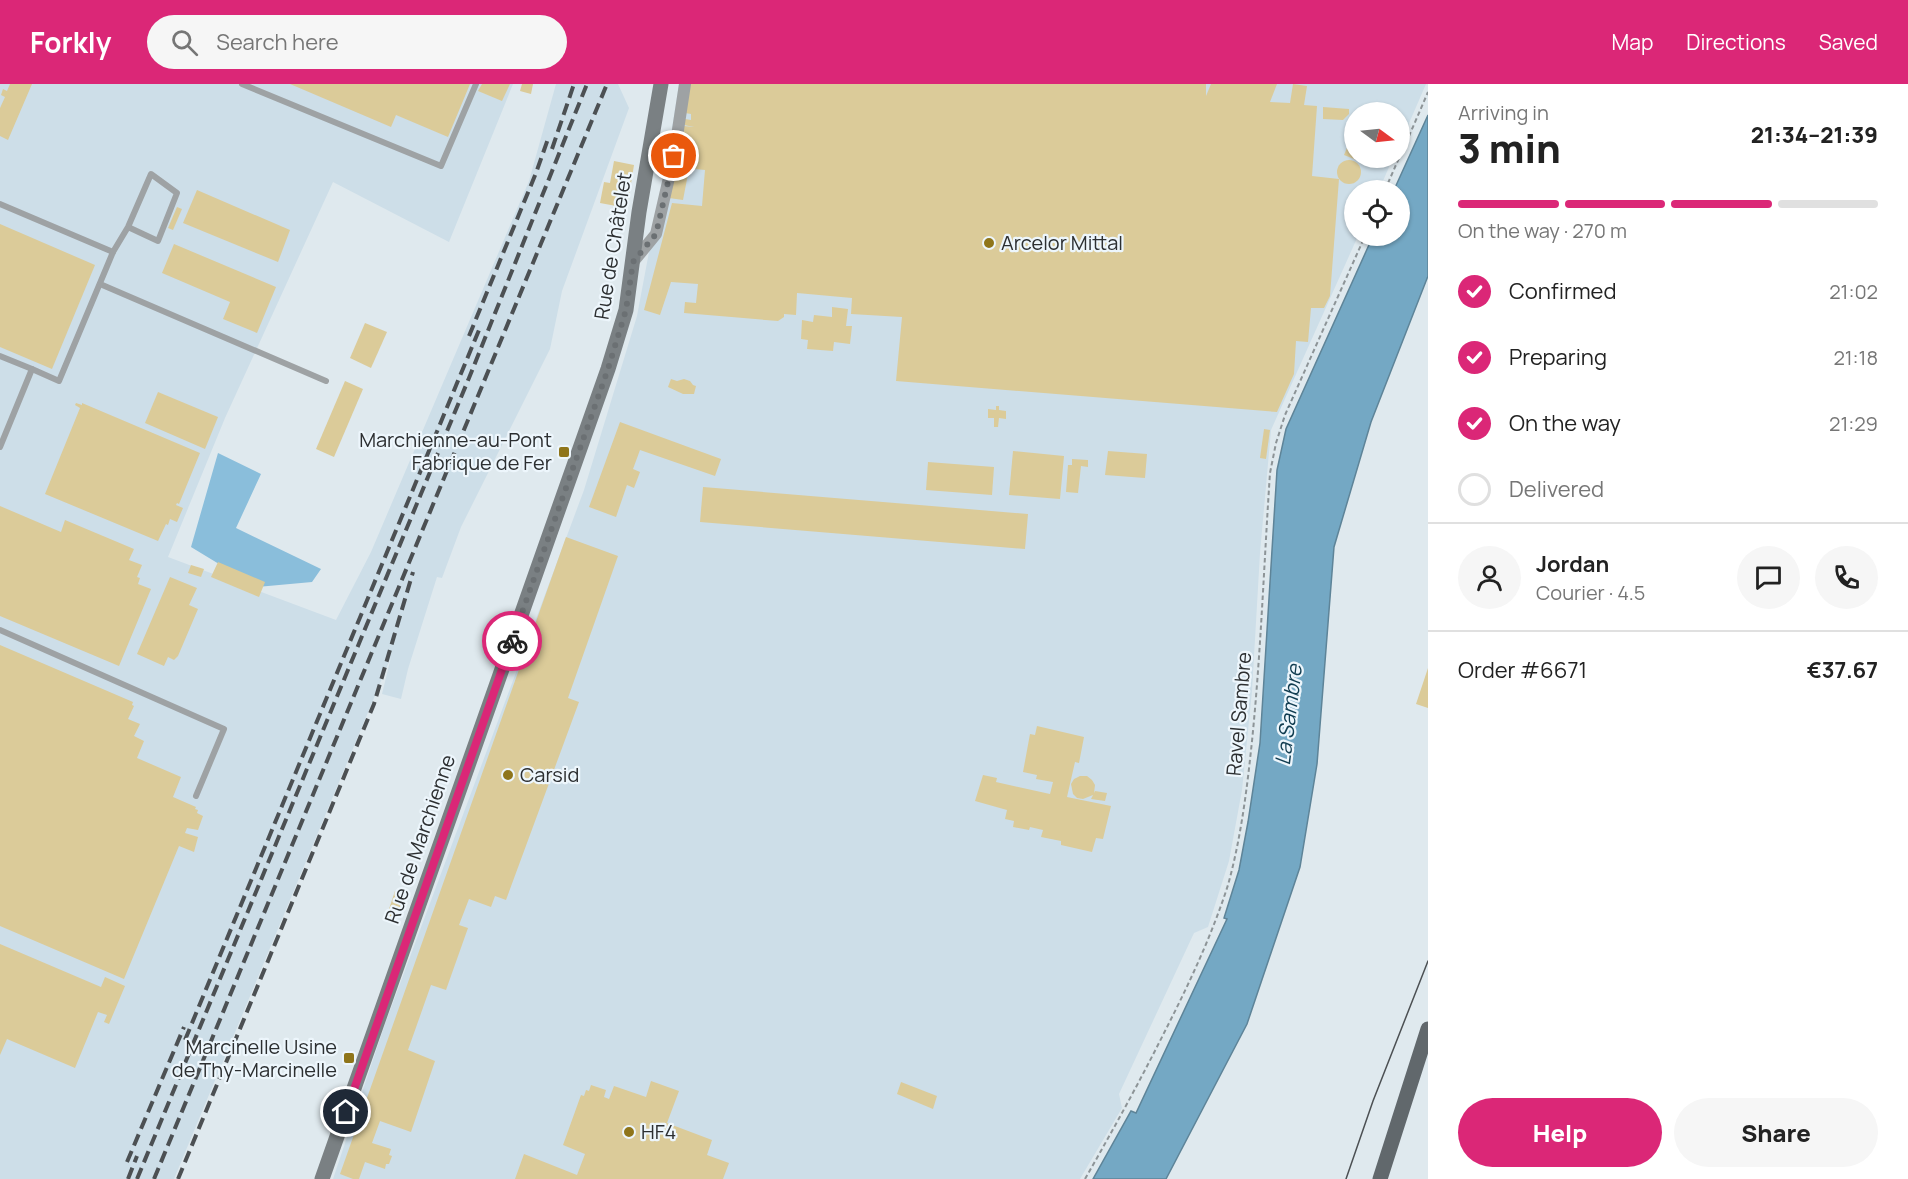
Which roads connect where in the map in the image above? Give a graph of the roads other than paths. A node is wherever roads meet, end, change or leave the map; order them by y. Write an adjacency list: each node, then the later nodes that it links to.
1 (242, 84): 2 (lane)
2 (476, 84)
3 (661, 84): 8 (main road, Rue de Châtelet)
4 (685, 84): 8 (street)
5 (0, 204): 7 (lane)
6 (129, 227): 6 (lane); 7 (lane)
7 (113, 252): 9 (lane)
8 (633, 262): 14 (main road, Rue de Châtelet)
9 (99, 284): 11 (lane); 12 (lane)
10 (0, 356): 11 (lane)
11 (32, 369): 13 (lane)
12 (326, 381)
13 (0, 447)
14 (557, 513): 18 (main road, Rue de Marchienne)
15 (0, 630): 16 (lane)
16 (196, 796)
17 (1428, 1029): 19 (main road)
18 (322, 1179)
19 (1380, 1179)

